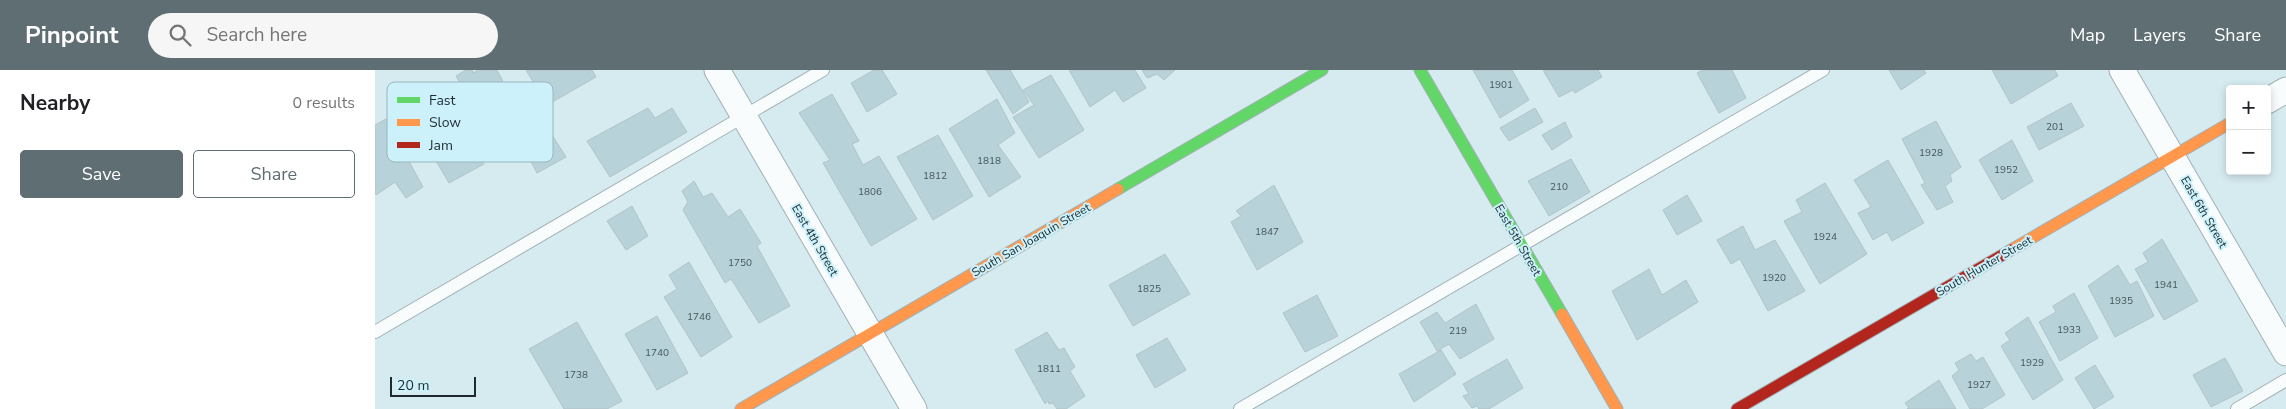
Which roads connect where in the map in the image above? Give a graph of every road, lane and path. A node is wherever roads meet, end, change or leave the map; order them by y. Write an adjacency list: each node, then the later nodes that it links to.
1 (717, 70): 9 (street, East 4th Street)
2 (823, 70): 9 (lane)
3 (1322, 70): 14 (street, South San Joaquin Street)
4 (1420, 70): 12 (street, East 5th Street)
5 (1823, 70): 12 (lane)
6 (2122, 70): 11 (street, East 6th Street)
7 (2286, 90): 8 (street)
8 (2271, 99)
9 (743, 116): 13 (lane); 14 (street, East 4th Street)
10 (2226, 125): 11 (street, South Hunter Street)
11 (2172, 156): 15 (street, East 6th Street); 21 (street, South Hunter Street)
12 (1522, 246): 19 (lane); 20 (street, East 5th Street)
13 (375, 332)
14 (870, 334): 17 (street, South San Joaquin Street); 18 (street, East 4th Street)
15 (2286, 354)
16 (2286, 380): 22 (lane)
17 (741, 409)
18 (914, 409)
19 (1240, 409)
20 (1617, 409)
21 (1737, 409)
22 (2237, 409)

